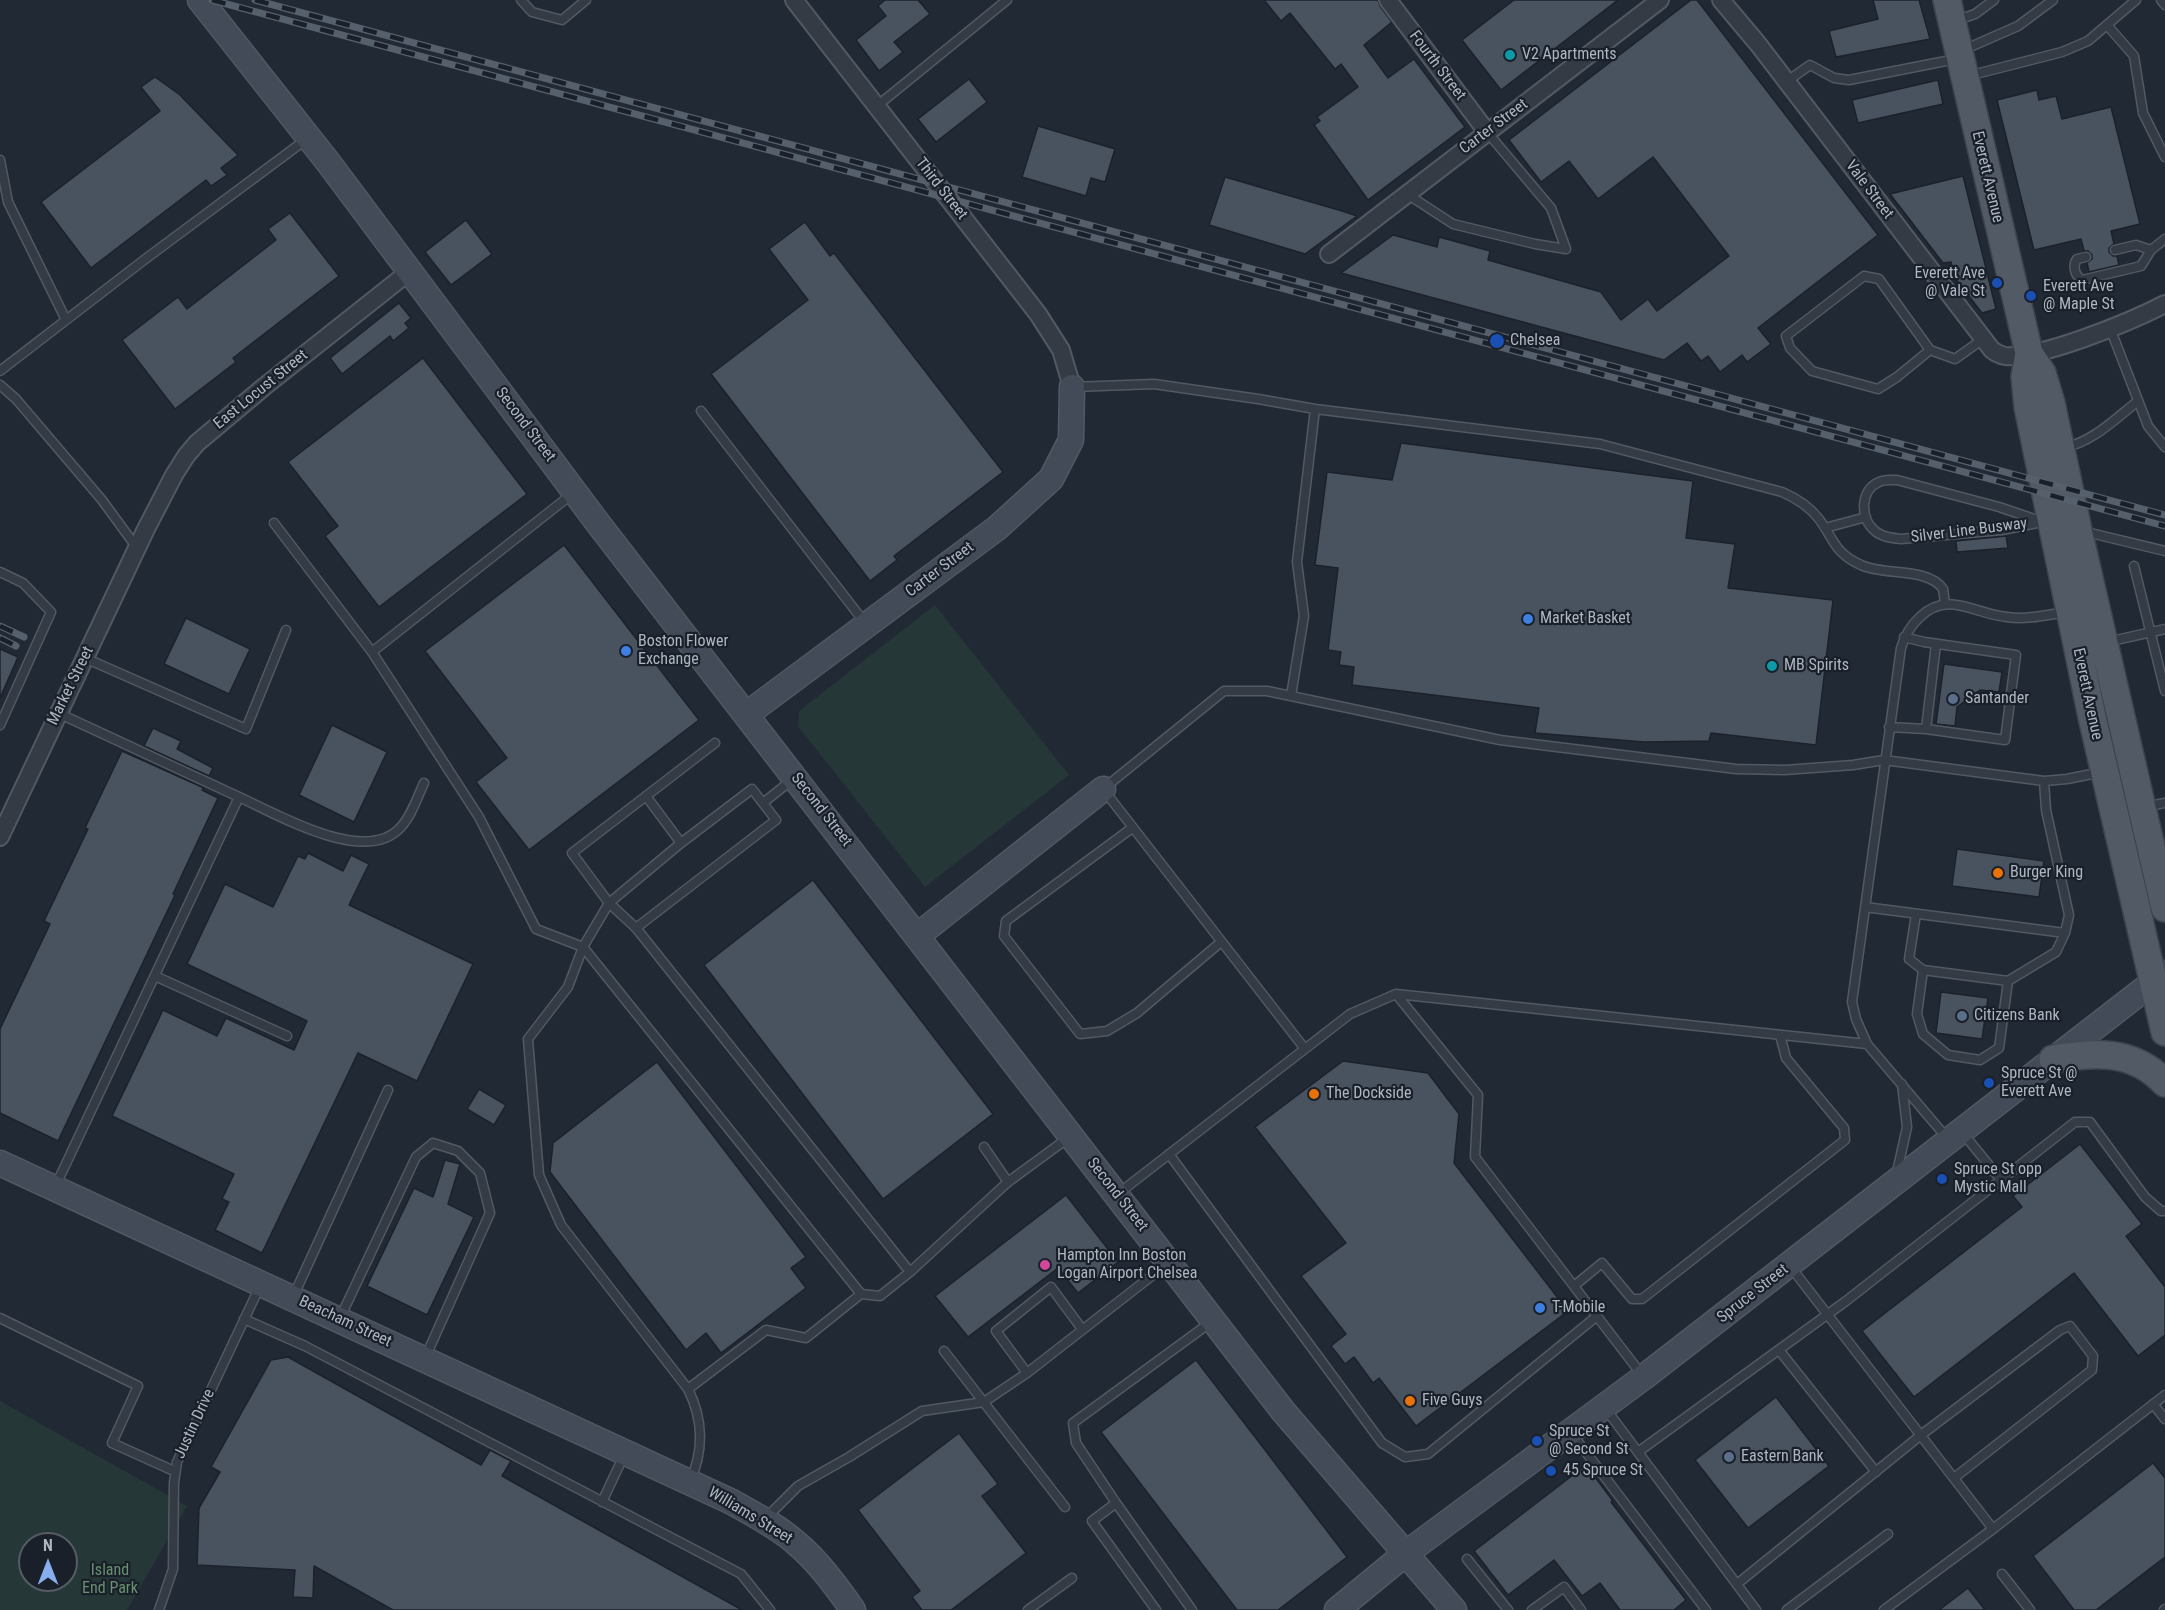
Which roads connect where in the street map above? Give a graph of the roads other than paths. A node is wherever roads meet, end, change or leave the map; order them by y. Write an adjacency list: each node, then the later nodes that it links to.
1 (200, 0): 20 (main road, Second Street)
2 (522, 0): 3 (lane)
3 (586, 0)
4 (794, 0): 18 (street, Third Street)
5 (1006, 0): 18 (lane)
6 (1388, 0): 19 (street, Fourth Street)
7 (1660, 0): 19 (street, Carter Street)
8 (1721, 0): 17 (street, Vale Street)
9 (1994, 0): 14 (lane)
10 (2136, 0): 15 (lane)
11 (2161, 0): 13 (lane)
12 (2048, 2): 16 (lane)
13 (2165, 5)
14 (1949, 11): 16 (main road, Everett Avenue)
15 (2107, 25): 16 (lane); 21 (lane)
16 (1960, 63): 17 (lane); 35 (main road, Everett Avenue)
17 (1786, 82): 33 (street, Vale Street)
18 (877, 106): 38 (street, Third Street)
19 (1487, 132): 23 (street, Carter Street); 23 (lane)
20 (309, 138): 29 (main road, Second Street); 31 (lane)
21 (2165, 157)
22 (0, 160): 31 (lane)
23 (1406, 194): 27 (street, Carter Street)
24 (2165, 239): 26 (lane)
25 (2115, 250): 26 (lane)
26 (2151, 250): 28 (lane)
27 (1329, 254)
28 (2086, 257)
29 (410, 271): 44 (main road, Second Street); 49 (street, East Locust Street)
30 (2165, 303): 32 (street, Vale Street)
31 (66, 320): 36 (lane)
32 (2110, 327): 35 (street, Vale Street); 39 (lane)
33 (1983, 339): 34 (lane); 35 (street, Vale Street)
34 (1930, 350): 34 (lane)
35 (2029, 353): 43 (main road, Everett Avenue); 47 (main road, Everett Avenue)
36 (0, 371)
37 (0, 385): 49 (lane)
38 (1072, 387): 40 (lane); 55 (main road, Carter Street)
39 (2138, 400): 42 (lane); 43 (lane)
40 (1315, 409): 48 (lane); 65 (lane)
41 (701, 411): 55 (lane)
42 (2165, 447)
43 (2056, 448): 47 (main road, Everett Avenue)
44 (575, 492): 62 (lane); 67 (main road, Second Street)
45 (1866, 517): 47 (lane, Silver Line Busway); 47 (lane); 48 (lane)
46 (274, 523): 62 (lane)
47 (2061, 526): 50 (lane); 54 (main road, Everett Avenue); 60 (main road, Everett Avenue)
48 (1825, 528): 53 (lane)
49 (140, 542): 63 (street, Market Street)
50 (2165, 551)
51 (2133, 566): 58 (lane)
52 (0, 573): 68 (lane)
53 (1945, 603): 54 (lane); 59 (lane)
54 (2070, 611): 73 (main road, Everett Avenue)
55 (867, 626): 67 (main road, Carter Street)
56 (2165, 629): 58 (lane)
57 (286, 630): 63 (lane)
58 (2150, 633): 60 (lane); 64 (lane)
59 (1904, 637): 61 (lane); 69 (lane)
60 (2103, 643): 81 (main road, Everett Avenue)
61 (1936, 644): 70 (lane); 70 (lane)
62 (372, 652): 93 (lane)
63 (85, 658): 66 (street, Market Street)
64 (2165, 691)
65 (1291, 696): 72 (lane); 77 (lane)
66 (58, 713): 79 (lane); 83 (street, Market Street)
67 (747, 714): 74 (main road, Second Street)
68 (0, 725)
69 (1889, 727): 70 (lane); 72 (lane)
70 (1926, 729)
71 (715, 743): 78 (lane)
72 (1884, 760): 75 (lane); 86 (lane)
73 (2104, 771): 75 (lane); 81 (main road, Everett Avenue)
74 (796, 777): 80 (lane); 91 (main road, Second Street)
75 (2044, 781): 90 (lane)
76 (424, 783): 79 (lane)
77 (1103, 789): 82 (lane); 91 (main road)
78 (646, 796): 84 (lane); 85 (lane)
79 (239, 797): 95 (lane)
80 (762, 803): 84 (lane); 89 (lane)
81 (2135, 809): 87 (main road, Everett Avenue); 96 (main road, Everett Avenue)
82 (1132, 828): 92 (lane); 92 (lane)
83 (0, 837)
84 (681, 843): 85 (lane)
85 (609, 903): 89 (lane); 93 (lane)
86 (1865, 907): 88 (lane); 102 (lane)
87 (2165, 908)
88 (1916, 914): 90 (lane); 94 (lane)
89 (636, 928): 121 (lane)
90 (2065, 933): 97 (lane)
91 (917, 936): 108 (main road, Second Street)
92 (1221, 942): 103 (lane)
93 (583, 947): 124 (lane); 138 (lane)
94 (1923, 970): 97 (lane); 97 (lane)
95 (154, 976): 101 (lane); 116 (lane)
96 (2159, 978): 99 (main road, Everett Avenue); 104 (main road, Spruce Street)
97 (2008, 981)
98 (1396, 994): 100 (lane); 103 (lane); 123 (lane)
99 (2165, 1032)
100 (1780, 1035): 102 (lane); 123 (lane)
101 (287, 1036)
102 (1867, 1044): 106 (lane)
103 (1305, 1049): 111 (lane)
104 (2053, 1059): 105 (main road); 109 (main road, Spruce Street)
105 (2165, 1083)
106 (1901, 1084): 109 (lane); 115 (lane)
107 (388, 1090): 125 (lane)
108 (1071, 1136): 114 (lane); 117 (main road, Second Street)
109 (1956, 1136): 113 (lane); 115 (main road, Spruce Street)
110 (984, 1148): 114 (lane)
111 (1169, 1154): 117 (lane); 127 (lane)
112 (0, 1163): 116 (main road, Beacham Street)
113 (2001, 1180): 118 (lane); 126 (lane)
114 (1008, 1182): 121 (lane)
115 (1894, 1185): 120 (main road, Spruce Street)
116 (55, 1187): 122 (main road, Beacham Street)
117 (1117, 1194): 119 (main road, Second Street)
118 (2165, 1211)
119 (1170, 1262): 131 (main road, Second Street); 132 (lane)
120 (1789, 1266): 126 (lane); 137 (main road, Spruce Street)
121 (910, 1272): 124 (lane)
122 (261, 1283): 125 (main road, Beacham Street); 129 (lane, Justin Drive)
123 (1574, 1286): 127 (lane)
124 (861, 1293): 138 (lane)
125 (293, 1298): 130 (main road, Beacham Street)
126 (1827, 1315): 133 (lane); 145 (lane)
127 (1597, 1316): 137 (lane)
128 (0, 1318): 148 (lane)
129 (244, 1319): 148 (lane, Justin Drive); 152 (lane)
130 (339, 1319): 135 (main road, Beacham Street); 135 (lane)
131 (1213, 1320): 153 (lane); 158 (main road, Second Street)
132 (1082, 1329): 136 (lane); 136 (lane)
133 (1779, 1350): 147 (lane); 149 (lane)
134 (944, 1351): 140 (lane)
135 (424, 1359): 146 (main road, Beacham Street)
136 (1027, 1373): 140 (lane)
137 (1644, 1377): 142 (main road, Spruce Street)
138 (688, 1389): 151 (lane)
139 (2165, 1395): 141 (lane)
140 (984, 1402): 154 (lane); 155 (lane)
141 (2153, 1404): 143 (lane); 156 (lane)
142 (1605, 1408): 144 (main road, Spruce Street); 147 (lane)
143 (2165, 1419)
144 (1570, 1433): 158 (main road, Spruce Street); 174 (lane)
145 (1921, 1435): 149 (lane); 150 (lane); 150 (lane)
146 (626, 1452): 151 (main road, Beacham Street); 152 (lane)
147 (1638, 1452): 162 (lane)
148 (174, 1471): 164 (lane, Justin Drive)
149 (1875, 1472): 162 (lane)
150 (1954, 1478): 156 (lane)
151 (689, 1481): 155 (main road, Williams Street)
152 (602, 1502): 165 (lane)
153 (1116, 1503): 167 (lane); 168 (lane)
154 (1065, 1507)
155 (763, 1520): 163 (main road, Williams Street)
156 (1993, 1529): 177 (lane)
157 (1888, 1534): 176 (lane)
158 (1405, 1554): 169 (main road, Spruce Street); 170 (main road, Second Street)
159 (1467, 1559): 171 (lane)
160 (2002, 1574): 178 (lane)
161 (1072, 1578): 166 (lane)
162 (1737, 1584): 175 (lane)
163 (847, 1605)
164 (159, 1610)
165 (770, 1610)
166 (1028, 1610)
167 (1156, 1610)
168 (1192, 1610)
169 (1337, 1610)
170 (1454, 1610)
171 (1508, 1610)
172 (1532, 1610): 173 (lane)
173 (1581, 1610)
174 (1706, 1610)
175 (1756, 1610)
176 (1787, 1610)
177 (1884, 1610)
178 (2030, 1610)

